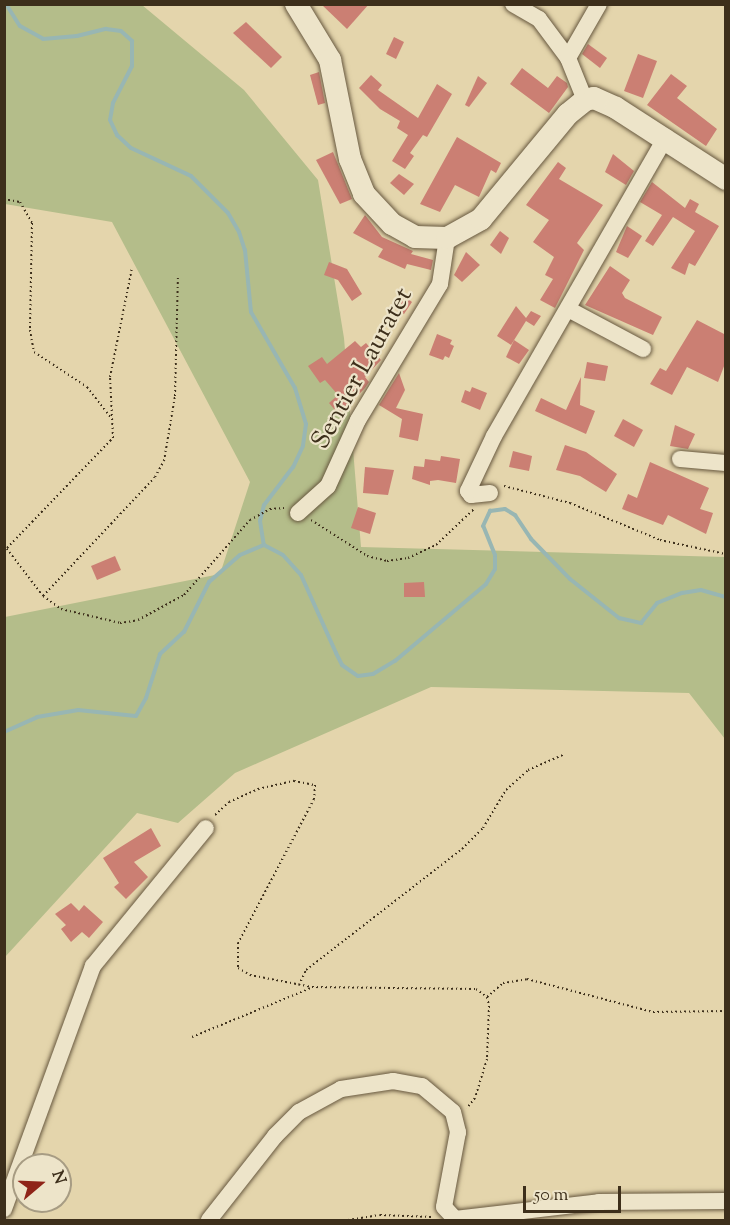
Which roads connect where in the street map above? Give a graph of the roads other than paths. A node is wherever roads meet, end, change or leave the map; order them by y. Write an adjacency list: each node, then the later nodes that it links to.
1 (296, 4): 8 (street)
2 (513, 4): 4 (street)
3 (599, 4): 4 (street)
4 (568, 57): 5 (street)
5 (585, 100): 6 (street); 8 (street)
6 (666, 137): 7 (street); 9 (street)
7 (726, 178)
8 (447, 238): 14 (street, Sentier Lauratet)
9 (568, 309): 10 (street); 13 (street)
10 (644, 349)
11 (680, 459): 12 (street)
12 (726, 463)
13 (490, 492)
14 (298, 513)
15 (206, 828): 17 (street)
16 (726, 1201): 18 (street)
17 (4, 1209)
18 (209, 1221)

